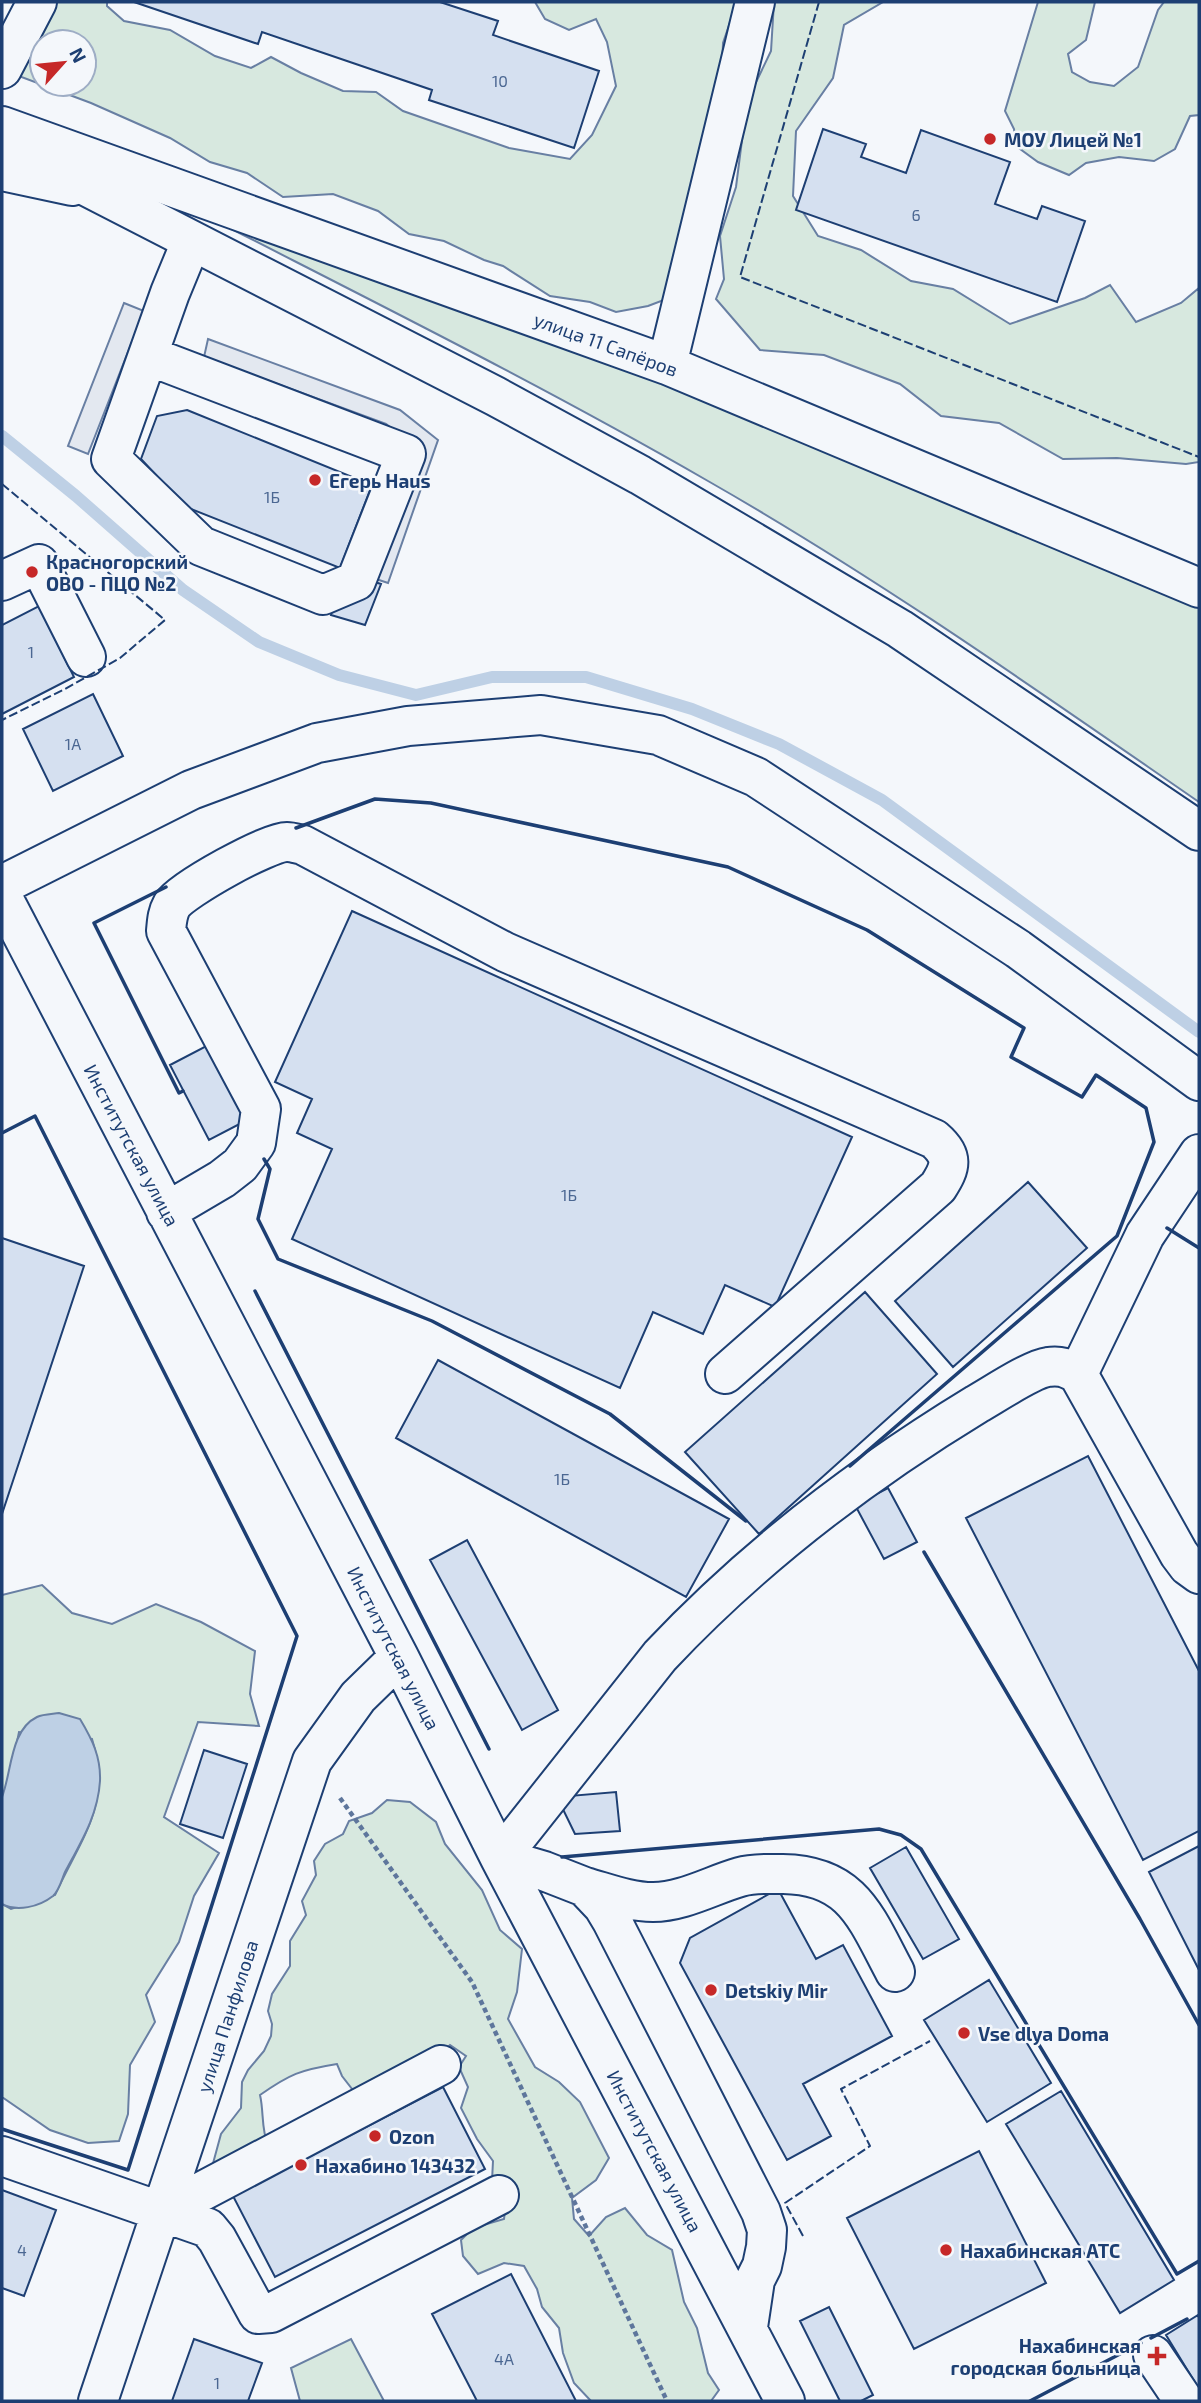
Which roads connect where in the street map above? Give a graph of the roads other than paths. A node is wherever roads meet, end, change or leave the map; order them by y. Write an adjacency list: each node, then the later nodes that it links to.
1 (37, 2): 3 (street)
2 (755, 2): 10 (street)
3 (2, 69)
4 (2, 126): 10 (street, улица 11 Сапёров)
5 (2, 143): 7 (street)
6 (2, 171): 7 (street)
7 (89, 190): 8 (street)
8 (191, 242): 9 (street); 14 (street)
9 (149, 356): 9 (street)
10 (667, 365): 12 (street, улица 11 Сапёров)
11 (2, 581): 13 (street)
12 (1199, 588)
13 (86, 657)
14 (1199, 831)
15 (2, 885): 17 (street)
16 (2, 896): 19 (street, Институтская улица)
17 (1199, 1081)
18 (1199, 1154): 21 (street)
19 (166, 1212): 20 (street); 23 (street, Институтская улица)
20 (725, 1374)
21 (1078, 1374): 22 (street); 24 (street)
22 (1199, 1574)
23 (399, 1657): 24 (street, Институтская улица); 30 (street, улица Панфилова)
24 (500, 1858): 25 (street); 31 (street, Институтская улица)
25 (585, 1887): 26 (street); 31 (street)
26 (895, 1972)
27 (442, 2065): 30 (street)
28 (2, 2156): 30 (street)
29 (499, 2195): 30 (street)
30 (163, 2212): 33 (street, улица Панфилова)
31 (748, 2327): 34 (street, Институтская улица)
32 (1153, 2355): 35 (street)
33 (98, 2401)
34 (785, 2401)
35 (1184, 2401)

